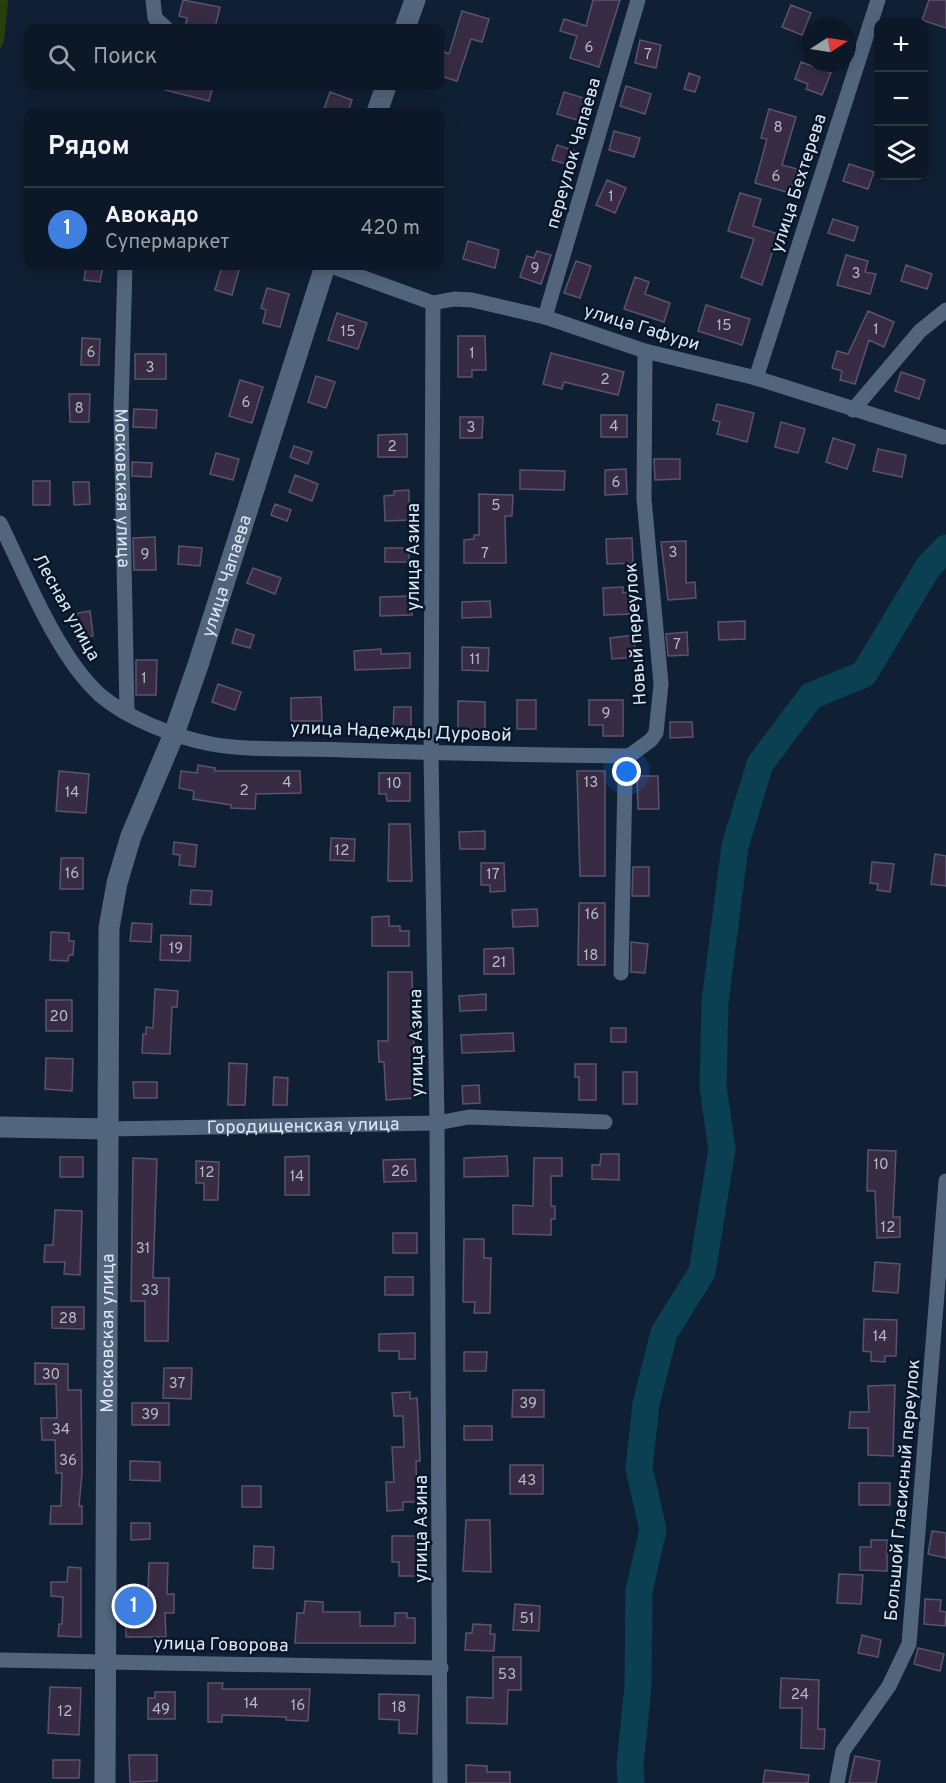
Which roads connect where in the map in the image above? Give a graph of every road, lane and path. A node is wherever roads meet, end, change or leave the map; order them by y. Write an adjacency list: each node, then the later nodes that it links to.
1 (153, 0): 5 (street)
2 (415, 0): 6 (street)
3 (638, 0): 14 (street, переулок Чапаева)
4 (878, 0): 16 (street, улица Бехтерева)
5 (162, 24)
6 (406, 24)
7 (380, 90): 8 (street)
8 (378, 108)
9 (125, 270): 20 (street, Московская улица)
10 (324, 270): 21 (street, улица Чапаева)
11 (342, 270): 12 (street, улица Гафури)
12 (433, 303): 14 (street, улица Гафури); 22 (street, улица Азина)
13 (946, 310): 17 (street)
14 (545, 317): 15 (street, улица Гафури)
15 (645, 351): 16 (street, улица Гафури); 23 (street, Новый переулок)
16 (756, 378): 17 (street, улица Гафури)
17 (853, 410): 18 (street, улица Гафури)
18 (943, 436)
19 (0, 523): 20 (street, Лесная улица)
20 (127, 712): 21 (street, Лесная улица)
21 (174, 734): 22 (street, улица Надежды Дуровой); 24 (street, улица Чапаева)
22 (431, 753): 23 (street, улица Надежды Дуровой); 27 (street, улица Азина)
23 (628, 756): 25 (street)
24 (117, 883): 29 (street, Московская улица)
25 (621, 973)
26 (605, 1122): 27 (street, Городищенская улица)
27 (437, 1123): 29 (street, Городищенская улица); 33 (street, улица Азина)
28 (0, 1127): 29 (street, Городищенская улица)
29 (110, 1129): 32 (street, Московская улица)
30 (946, 1180): 36 (street, Большой Гласисный переулок)
31 (0, 1660): 32 (street, улица Говорова)
32 (106, 1661): 33 (street, улица Говорова); 34 (street, Московская улица)
33 (441, 1668): 35 (street, улица Азина)
34 (105, 1783)
35 (440, 1783)
36 (837, 1783)

